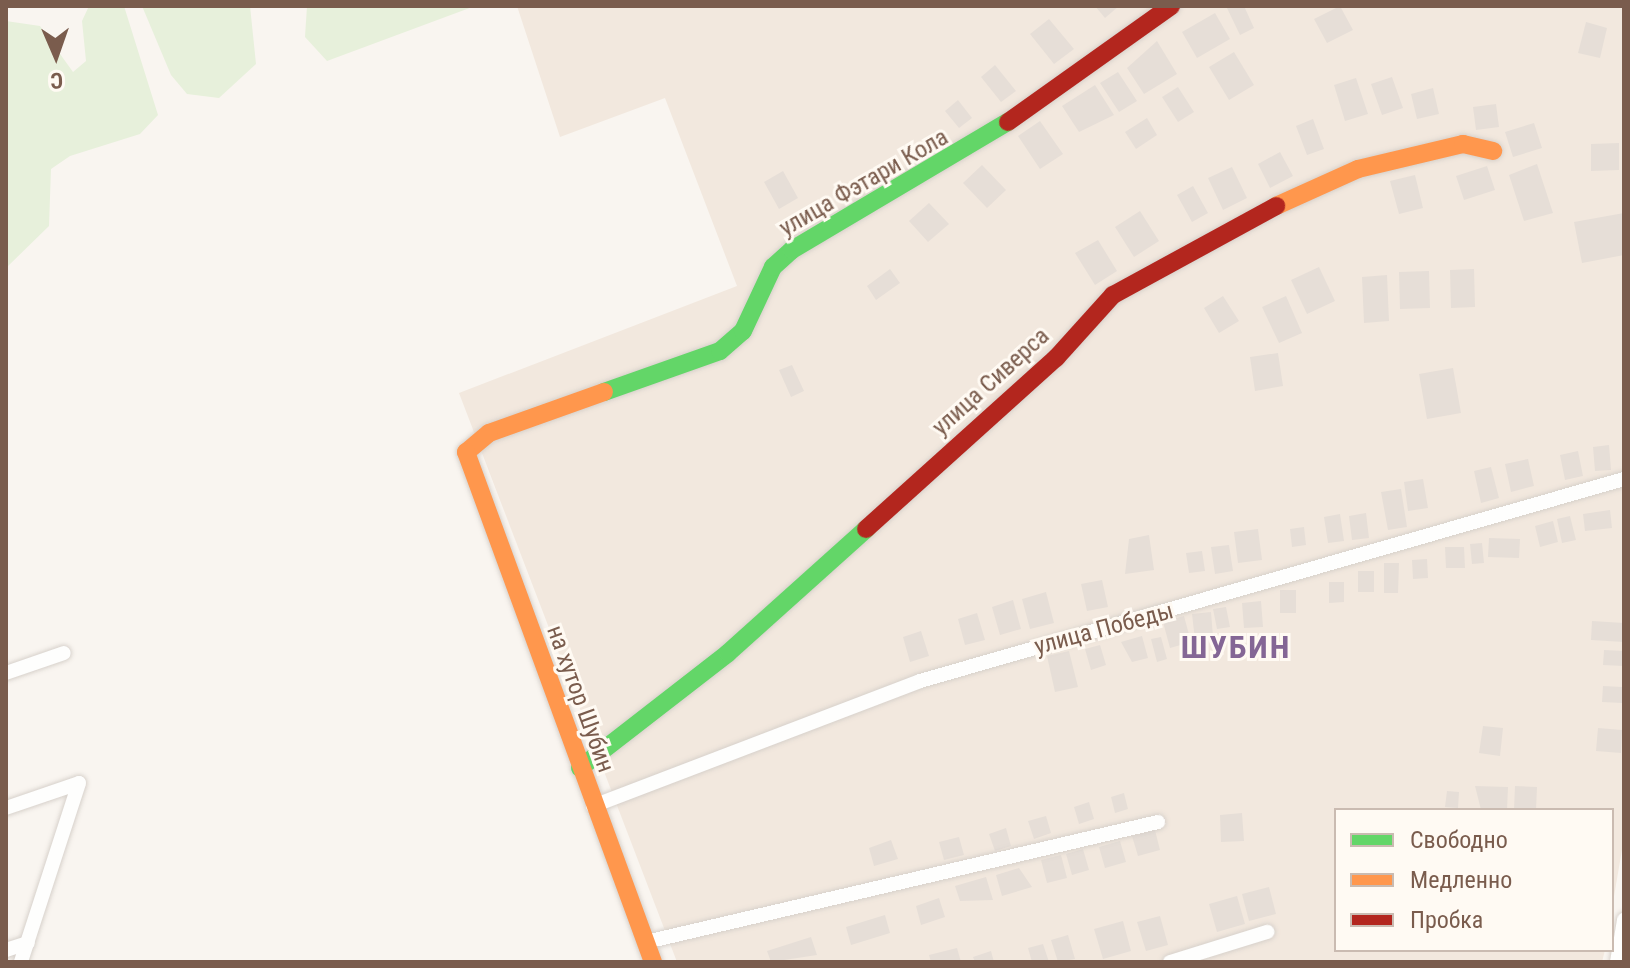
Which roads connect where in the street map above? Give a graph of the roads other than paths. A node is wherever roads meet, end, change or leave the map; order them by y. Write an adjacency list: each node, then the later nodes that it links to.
1 (1171, 6): 3 (street, улица Фэтари Кола)
2 (1493, 151): 7 (street, улица Сиверса)
3 (466, 452): 7 (street, на хутор Шубин)
4 (1624, 479): 8 (street, улица Победы)
5 (64, 653): 6 (street)
6 (6, 673)
7 (580, 768): 8 (street, на хутор Шубин)
8 (593, 806): 13 (street, на хутор Шубин)
9 (6, 808): 14 (street)
10 (1158, 822): 13 (street)
11 (1624, 920): 19 (street)
12 (1267, 932): 18 (street)
13 (646, 942): 17 (street, на хутор Шубин)
14 (28, 943): 15 (street); 16 (street)
15 (6, 950)
16 (21, 962)
17 (653, 962)
18 (1170, 962)
19 (1617, 962)

